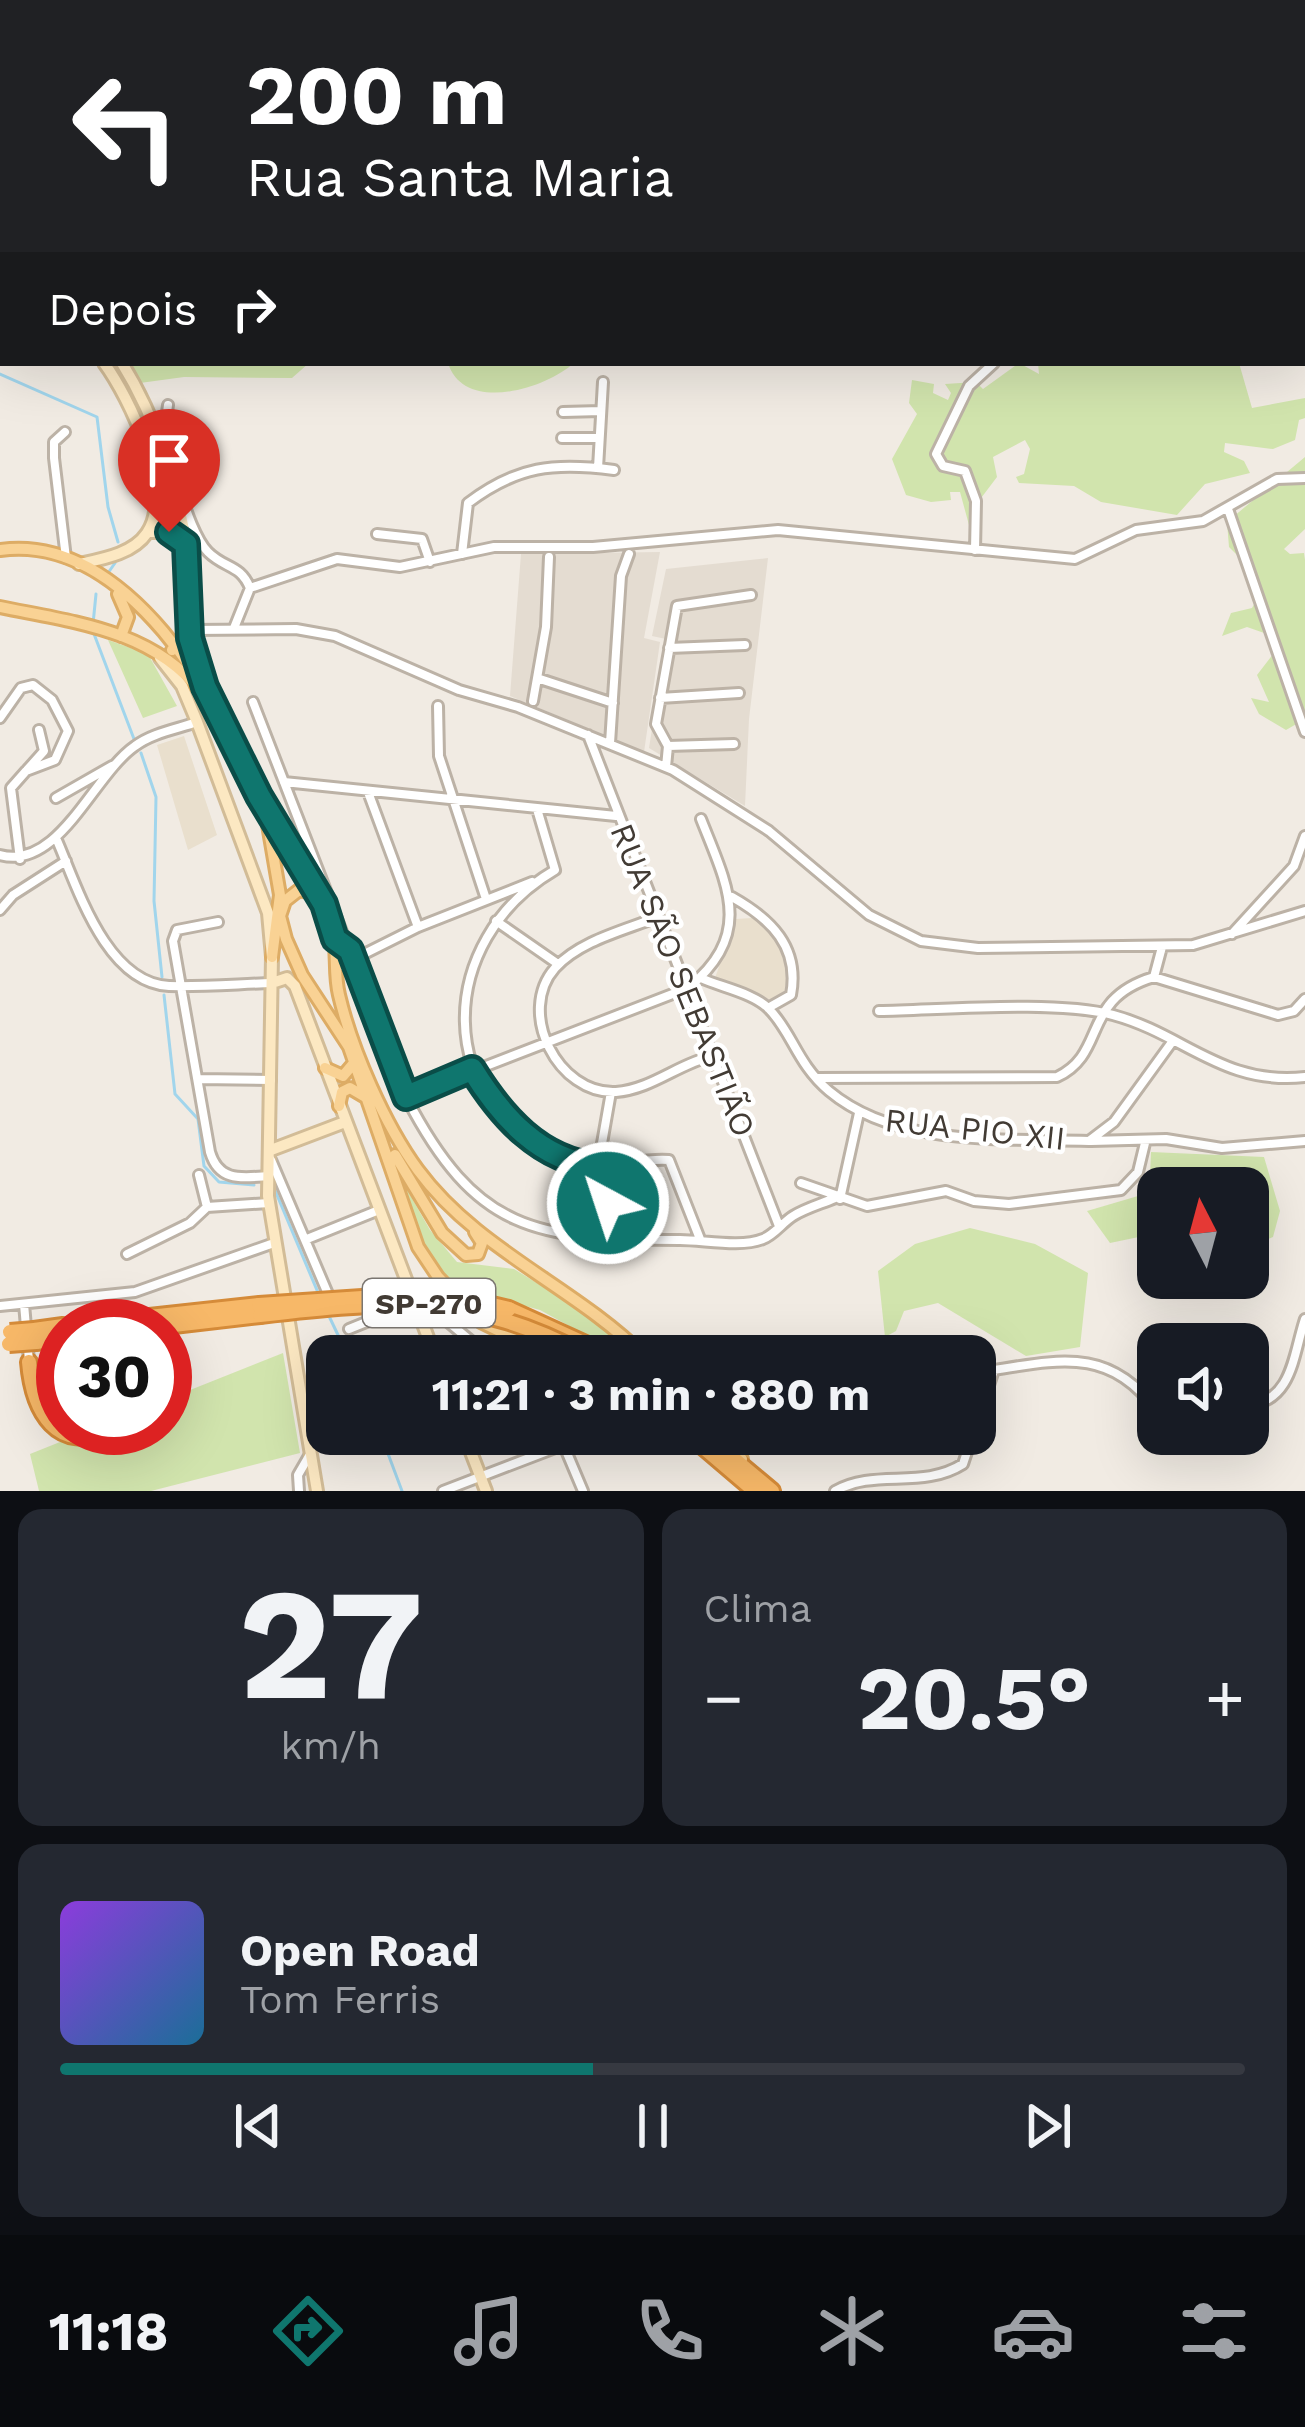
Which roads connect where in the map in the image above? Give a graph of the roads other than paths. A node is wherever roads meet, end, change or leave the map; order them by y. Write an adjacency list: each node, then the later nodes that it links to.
1 (106, 366): 15 (main road)
2 (124, 366): 18 (main road)
3 (991, 366): 20 (street)
4 (603, 382): 6 (street)
5 (168, 405): 28 (street)
6 (601, 411): 7 (street); 10 (street)
7 (563, 412)
8 (65, 431): 25 (street)
9 (562, 438): 10 (street)
10 (599, 438): 11 (street)
11 (598, 468): 12 (street); 17 (street)
12 (614, 470)
13 (1305, 478): 14 (street)
14 (1228, 509): 20 (street); 50 (street)
15 (148, 532): 18 (main road); 25 (main road)
16 (377, 534): 26 (street)
17 (466, 536): 21 (street); 22 (street)
18 (186, 544): 33 (main road)
19 (0, 550): 25 (main road, SP-270)
20 (975, 550): 21 (street)
21 (474, 551): 22 (street)
22 (462, 554): 26 (street)
23 (629, 554): 44 (street)
24 (549, 557): 38 (street)
25 (73, 561): 27 (main road, SP-270)
26 (430, 562): 28 (street)
27 (116, 588): 32 (main road); 36 (main road, SP-270)
28 (250, 588): 31 (street)
29 (751, 595): 37 (street)
30 (0, 608): 32 (main road)
31 (234, 628): 33 (street); 51 (street)
32 (116, 634): 35 (main road)
33 (190, 634): 36 (main road); 39 (main road)
34 (745, 645): 37 (street)
35 (148, 646): 36 (main road); 46 (main road); 48 (main road)
36 (178, 647): 39 (main road, SP-270)
37 (669, 648): 41 (street)
38 (539, 680): 42 (street); 44 (street)
39 (205, 687): 46 (main road, SP-270)
40 (739, 693): 41 (street)
41 (660, 698): 54 (street)
42 (533, 701)
43 (253, 702): 58 (street)
44 (613, 703): 52 (street)
45 (438, 706): 62 (street)
46 (219, 712): 60 (main road, SP-270)
47 (0, 718): 57 (street)
48 (197, 722): 55 (street); 86 (main road)
49 (39, 730): 57 (street)
50 (1305, 732)
51 (588, 734): 52 (street); 64 (street, RUA SÃO SEBASTIÃO)
52 (610, 743): 56 (street)
53 (734, 744): 54 (street)
54 (668, 746): 56 (street)
55 (119, 762): 61 (street); 67 (street)
56 (666, 766): 84 (street)
57 (26, 771): 69 (street)
58 (284, 782): 59 (street); 85 (street)
59 (368, 792): 62 (street); 81 (street)
60 (259, 796): 72 (main road, SP-270); 77 (main road, SP-270)
61 (56, 798)
62 (455, 802): 63 (street); 74 (street)
63 (537, 809): 64 (street); 71 (street)
64 (616, 816): 78 (street, RUA SÃO SEBASTIÃO)
65 (701, 819): 73 (street)
66 (1305, 836): 82 (street)
67 (56, 838): 69 (street); 70 (street)
68 (0, 855): 69 (street)
69 (20, 859)
70 (66, 861): 75 (street); 92 (street)
71 (534, 881): 74 (street); 79 (street)
72 (317, 894): 77 (main road); 83 (main road, SP-270)
73 (732, 897): 90 (street); 95 (street)
74 (486, 899): 81 (street)
75 (0, 910)
76 (1305, 911): 82 (street)
77 (280, 916): 86 (main road); 100 (main road, SP-270)
78 (655, 918): 87 (street); 93 (street, RUA SÃO SEBASTIÃO)
79 (496, 921): 87 (street); 103 (street)
80 (218, 922): 92 (street)
81 (418, 927): 85 (street)
82 (1231, 935): 84 (street)
83 (335, 939): 85 (street); 88 (main road, SP-270)
84 (1162, 947): 89 (street)
85 (351, 954): 88 (street); 109 (street)
86 (272, 957): 91 (main road)
87 (559, 964): 99 (street)
88 (336, 968): 100 (main road, SP-270)
89 (1154, 977): 94 (street); 97 (street)
90 (700, 978): 93 (street); 95 (street)
91 (272, 983): 92 (street); 102 (main road); 107 (main road)
92 (183, 984): 106 (street)
93 (688, 988): 99 (street); 101 (street, RUA SÃO SEBASTIÃO)
94 (1305, 999)
95 (768, 1008): 105 (street, RUA PIO XII)
96 (879, 1011): 97 (street)
97 (1101, 1013): 98 (street); 105 (street)
98 (1172, 1042): 104 (street); 114 (street, RUA PIO XII)
99 (546, 1044): 103 (street); 108 (street)
100 (356, 1055): 102 (main road); 110 (main road, SP-270); 127 (main road, SP-270)
101 (712, 1056): 108 (street); 128 (street, RUA SÃO SEBASTIÃO)
102 (326, 1068): 111 (main road)
103 (472, 1069): 109 (street); 119 (street)
104 (1305, 1077)
105 (816, 1078): 112 (street, RUA PIO XII)
106 (198, 1079): 107 (street); 121 (street)
107 (271, 1080): 118 (main road)
108 (611, 1093): 119 (street)
109 (406, 1097): 130 (street)
110 (369, 1099): 111 (main road); 116 (main road, SP-270)
111 (339, 1106): 113 (main road)
112 (860, 1113): 114 (street, RUA PIO XII); 123 (street)
113 (345, 1122): 118 (main road); 126 (main road)
114 (1089, 1141): 117 (street)
115 (1305, 1141): 117 (street)
116 (386, 1142): 127 (main road); 146 (main road, SP-270)
117 (1145, 1143): 123 (street)
118 (270, 1155): 121 (main road); 129 (street)
119 (598, 1166): 130 (street); 131 (street)
120 (199, 1174): 125 (street)
121 (268, 1176): 124 (main road)
122 (801, 1183): 123 (street)
123 (838, 1198): 128 (street)
124 (269, 1203): 125 (street); 132 (main road)
125 (207, 1207): 133 (street)
126 (379, 1210): 129 (street); 134 (main road)
127 (466, 1220): 149 (main road, SP-270)
128 (779, 1226): 131 (street)
129 (307, 1239): 138 (street)
130 (619, 1240): 131 (street)
131 (700, 1240)
132 (274, 1244): 136 (street); 156 (main road)
133 (127, 1254)
134 (409, 1289): 135 (main road); 145 (street)
135 (414, 1302): 143 (street); 144 (main road)
136 (23, 1304): 137 (street); 152 (street)
137 (0, 1306)
138 (333, 1306)
139 (259, 1310): 140 (highway, SP-270); 142 (highway, SP-270); 147 (highway, SP-270, bridge); 148 (highway, SP-270, bridge)
140 (192, 1316)
141 (1305, 1319): 154 (street)
142 (192, 1321)
143 (349, 1330)
144 (427, 1335)
145 (464, 1335)
146 (508, 1335)
147 (543, 1335)
148 (566, 1335)
149 (617, 1335)
150 (36, 1338): 151 (highway, SP-270, bridge)
151 (5, 1339)
152 (29, 1362): 155 (highway)
153 (1137, 1386): 171 (street)
154 (1269, 1400)
155 (36, 1404)
156 (306, 1432)
157 (310, 1455): 166 (street); 167 (main road)
158 (472, 1455): 164 (main road)
159 (536, 1455): 164 (street)
160 (569, 1455): 170 (street)
161 (717, 1455): 165 (highway)
162 (727, 1455): 165 (highway)
163 (736, 1455): 165 (main road)
164 (480, 1474): 168 (street); 169 (main road)
165 (763, 1489)
166 (299, 1491)
167 (317, 1491)
168 (443, 1491)
169 (486, 1491)
170 (583, 1491)
171 (835, 1491)

